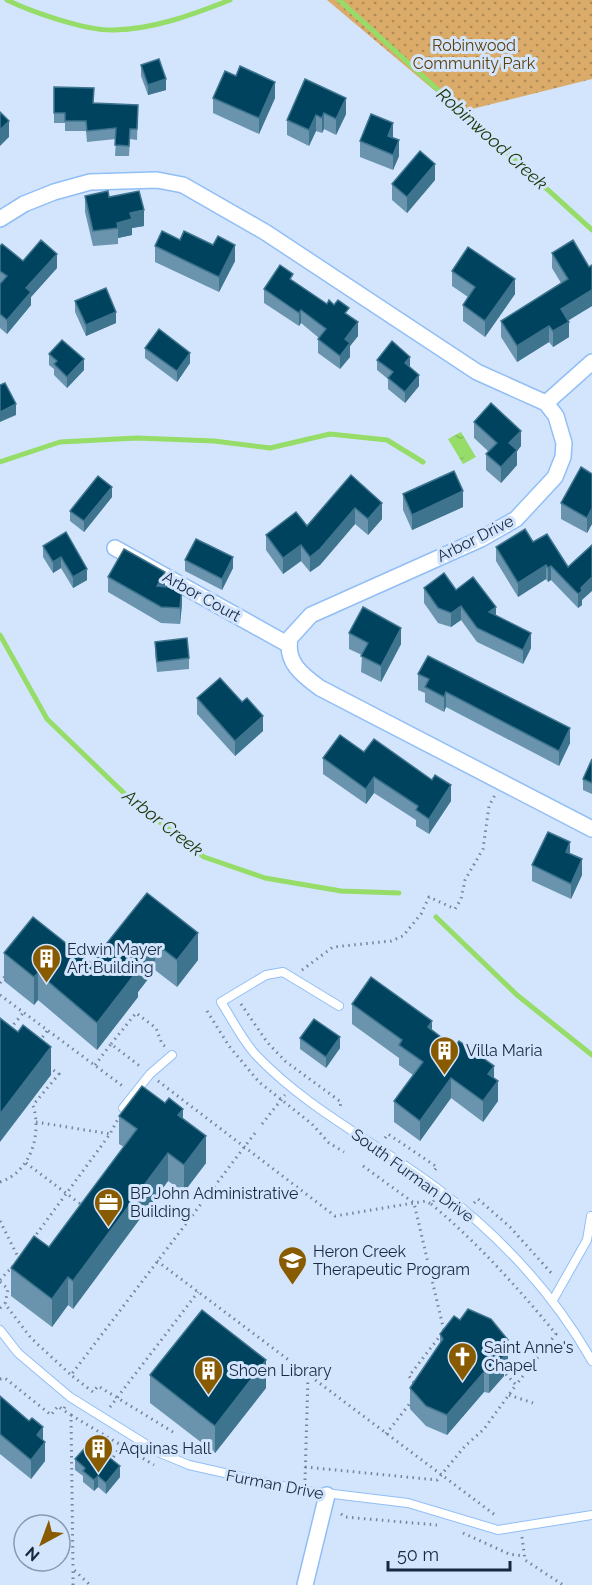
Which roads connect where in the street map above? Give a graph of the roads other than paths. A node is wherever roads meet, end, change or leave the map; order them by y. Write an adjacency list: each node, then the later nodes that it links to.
1 (0, 219): 3 (street)
2 (592, 362): 3 (street)
3 (546, 403): 5 (street, Arbor Drive)
4 (115, 548): 5 (street, Arbor Court)
5 (289, 645): 6 (street)
6 (592, 829)
7 (339, 1006): 11 (lane, South Furman Drive)
8 (172, 1055): 9 (lane)
9 (123, 1108)
10 (591, 1216): 11 (lane)
11 (553, 1300): 13 (lane, South Furman Drive)
12 (0, 1330): 14 (lane, Furman Drive)
13 (592, 1361)
14 (327, 1495): 15 (lane, Furman Drive); 16 (street)
15 (592, 1515)
16 (305, 1585)

